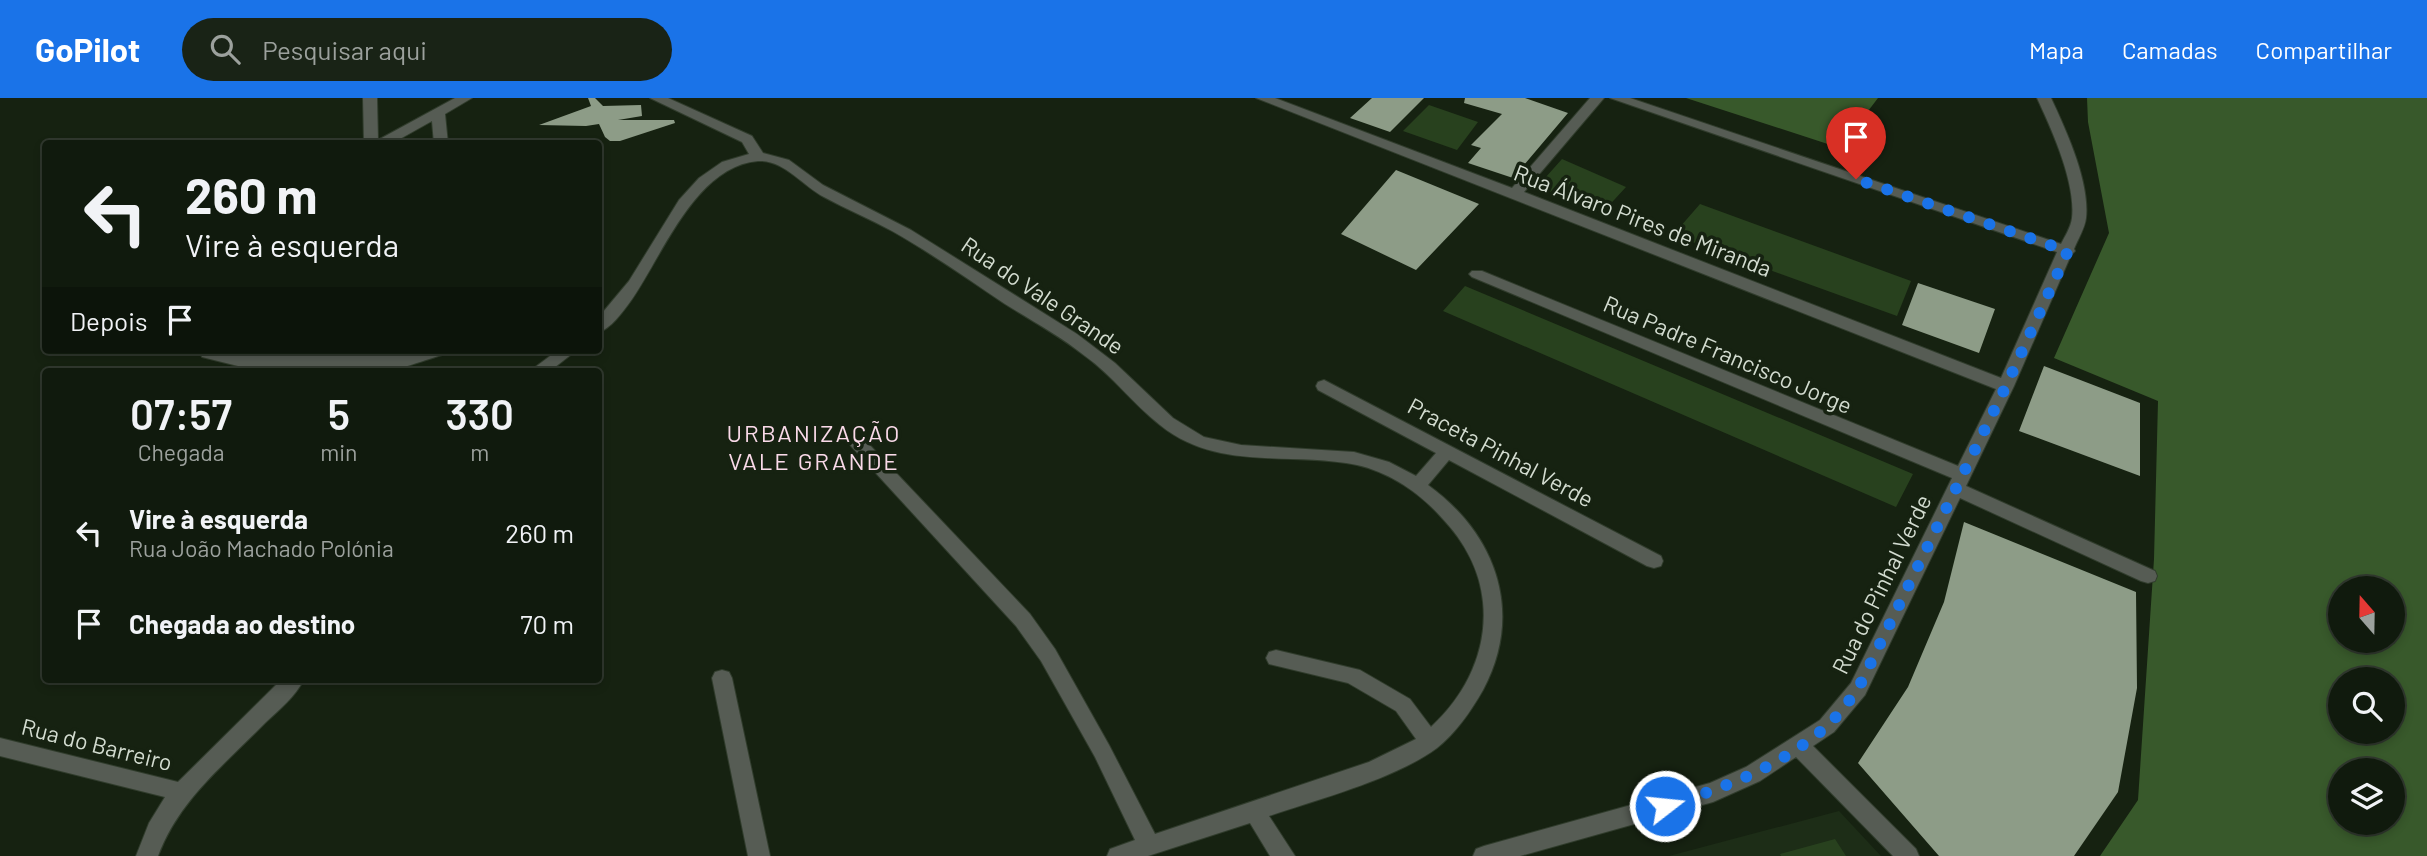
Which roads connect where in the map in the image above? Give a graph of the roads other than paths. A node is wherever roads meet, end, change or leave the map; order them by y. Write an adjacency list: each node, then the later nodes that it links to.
1 (370, 98): 10 (street)
2 (465, 98): 9 (street)
3 (657, 98): 13 (street)
4 (1263, 98): 14 (street, Rua Álvaro Pires de Miranda)
5 (1597, 98): 14 (street)
6 (1617, 98): 15 (street)
7 (2044, 98): 8 (street, Rua do Pinhal Verde)
8 (2057, 107): 15 (street, Rua do Pinhal Verde)
9 (438, 113): 11 (street); 12 (street)
10 (371, 140)
11 (387, 140)
12 (441, 140)
13 (757, 157): 17 (street); 29 (street, Rua do Vale Grande)
14 (1516, 194): 25 (street, Rua Álvaro Pires de Miranda)
15 (2068, 251): 25 (street, Rua do Pinhal Verde)
16 (1477, 274): 28 (street, Rua Padre Francisco Jorge)
17 (602, 323)
18 (210, 354): 21 (street)
19 (425, 354): 21 (street)
20 (563, 354): 23 (street)
21 (402, 360): 22 (street)
22 (390, 368)
23 (542, 368)
24 (1324, 386): 27 (street, Praceta Pinhal Verde)
25 (2006, 386): 28 (street, Rua do Pinhal Verde)
26 (857, 442): 40 (street)
27 (1447, 451): 29 (street); 30 (street, Praceta Pinhal Verde)
28 (1959, 482): 31 (street, Rua Padre Francisco Jorge); 36 (street, Rua do Pinhal Verde)
29 (1417, 486): 35 (street, Rua do Vale Grande)
30 (1654, 561)
31 (2148, 576)
32 (1276, 658): 35 (street)
33 (722, 678): 42 (street)
34 (290, 683): 38 (street)
35 (1430, 741): 39 (street, Rua do Vale Grande)
36 (1799, 746): 45 (street, Rua do Pinhal Verde); 46 (street)
37 (0, 747): 38 (street, Rua do Barreiro)
38 (182, 792): 41 (street)
39 (1256, 813): 40 (street, Rua do Vale Grande); 44 (street)
40 (1149, 845): 43 (street, Rua do Vale Grande)
41 (147, 856)
42 (759, 856)
43 (1118, 856)
44 (1284, 856)
45 (1484, 856)
46 (1908, 856)

